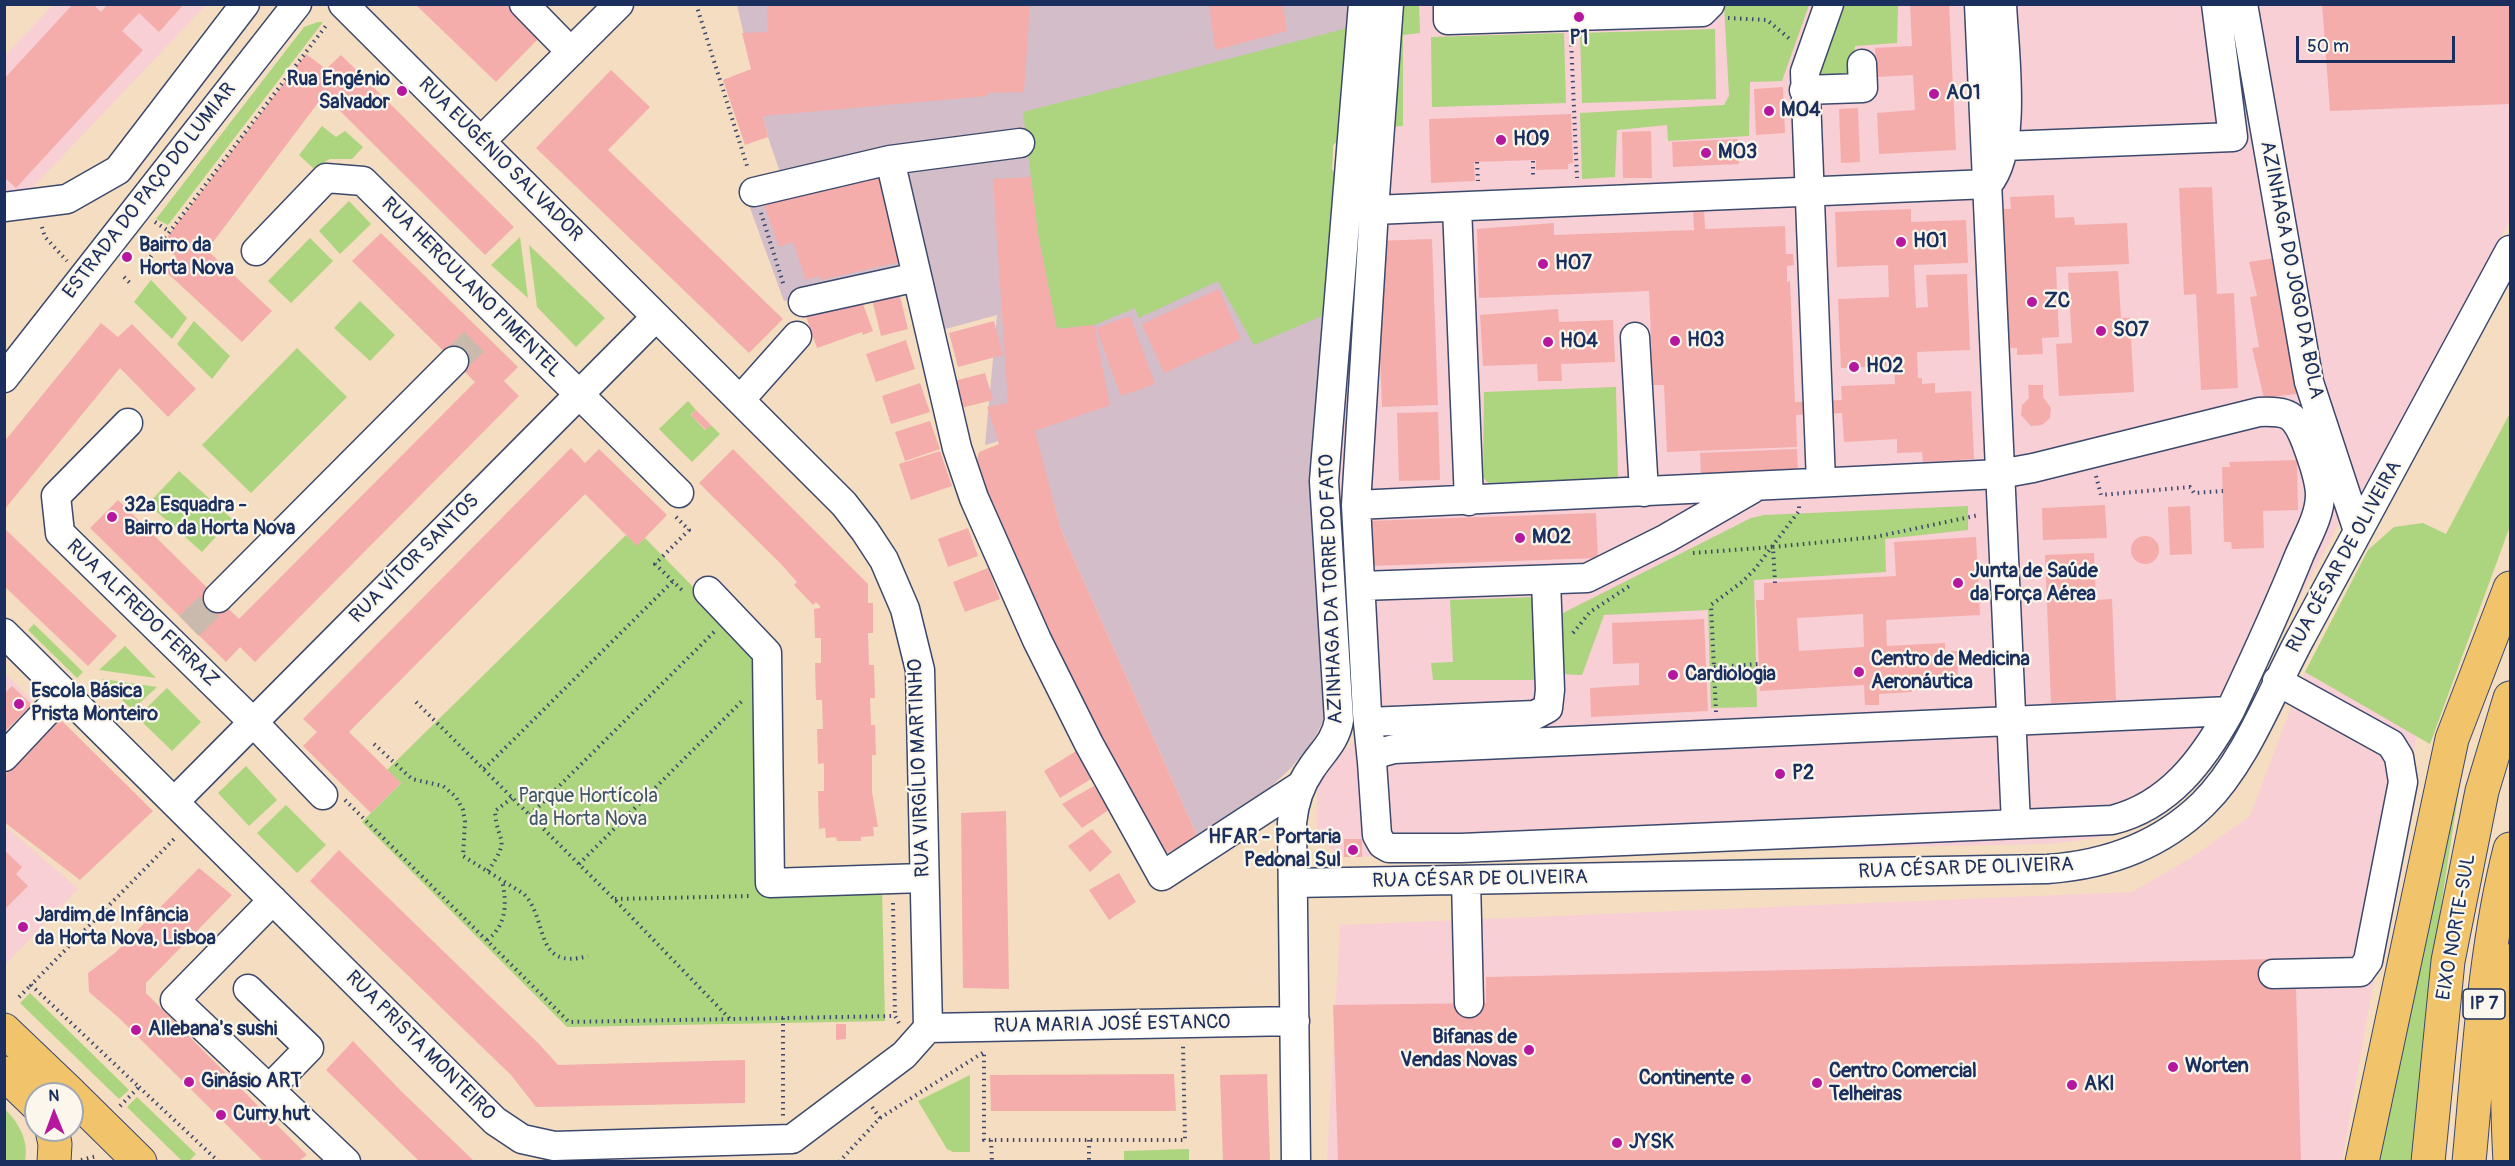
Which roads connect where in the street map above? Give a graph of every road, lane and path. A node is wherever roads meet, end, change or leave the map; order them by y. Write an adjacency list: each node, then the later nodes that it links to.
1 (245, 4): 30 (street)
2 (297, 4): 37 (street, ESTRADA DO PAÇO DO LUMIAR)
3 (524, 4): 17 (street)
4 (619, 4): 17 (street)
5 (1363, 4): 90 (street, AZINHAGA DA TORRE DO FATO)
6 (1389, 4): 33 (street)
7 (1448, 4): 15 (street)
8 (1829, 4): 19 (street)
9 (1979, 4): 26 (street)
10 (2002, 4): 22 (street)
11 (2216, 4): 22 (street)
12 (2243, 4): 60 (street, AZINHAGA DO JOGO DA BOLA)
13 (344, 6): 20 (street, RUA EUGÉNIO SALVADOR); 36 (path)
14 (1710, 6): 15 (street); 16 (path)
15 (1570, 16): 27 (path)
16 (1799, 47)
17 (571, 52): 20 (street)
18 (1862, 64): 19 (street)
19 (1804, 90): 29 (street)
20 (481, 141): 42 (street, RUA EUGÉNIO SALVADOR)
21 (1020, 143): 23 (street)
22 (2005, 146): 26 (street)
23 (890, 160): 28 (street); 39 (street)
24 (1533, 161): 25 (path)
25 (1534, 181)
26 (1988, 184): 29 (street); 51 (street)
27 (1577, 190)
28 (754, 192)
29 (1808, 192): 32 (street); 52 (street)
30 (33, 204): 31 (street); 37 (path)
31 (4, 207)
32 (1457, 207): 33 (street); 56 (street)
33 (1374, 210): 58 (street)
34 (2511, 250): 60 (street, RUA CÉSAR DE OLIVEIRA)
35 (256, 251): 47 (street, RUA HERCULANO PIMENTEL)
36 (152, 268)
37 (83, 277): 46 (street, ESTRADA DO PAÇO DO LUMIAR)
38 (124, 277): 40 (path)
39 (917, 277): 41 (street); 90 (street)
40 (130, 283)
41 (803, 302)
42 (656, 316): 47 (street, RUA VÍTOR SANTOS); 48 (street, RUA VIRGÍLIO MARTINHO)
43 (797, 336): 48 (street)
44 (1635, 337): 55 (street)
45 (454, 361): 70 (street)
46 (4, 378)
47 (578, 395): 57 (street, RUA HERCULANO PIMENTEL); 83 (street, RUA VÍTOR SANTOS)
48 (740, 400): 99 (street, RUA VIRGÍLIO MARTINHO)
49 (128, 423): 83 (street, RUA ALFREDO FERRAZ)
50 (2091, 454): 51 (street); 54 (path); 81 (street)
51 (2000, 474): 52 (street); 59 (street)
52 (1810, 483): 53 (street); 61 (path)
53 (1756, 487): 55 (street); 63 (street)
54 (2223, 491)
55 (1644, 492): 56 (street)
56 (1469, 501): 58 (street)
57 (675, 503): 65 (path)
58 (1356, 505): 67 (street)
59 (2002, 511): 61 (path); 82 (street)
60 (2358, 531): 76 (street, RUA CÉSAR DE OLIVEIRA)
61 (1773, 547): 62 (path); 66 (path); 75 (path)
62 (1689, 553)
63 (1546, 580): 67 (street); 84 (street)
64 (1640, 580): 73 (path)
65 (673, 581): 69 (path); 89 (path)
66 (1775, 583)
67 (1361, 586): 84 (street)
68 (2511, 588): 143 (main road)
69 (698, 593): 100 (street)
70 (218, 598)
71 (719, 627): 94 (path)
72 (4, 633): 77 (street, RUA PRISTA MONTEIRO)
73 (1569, 639)
74 (1759, 664): 75 (path)
75 (1714, 667): 85 (path)
76 (2277, 681): 102 (street, RUA CÉSAR DE OLIVEIRA); 110 (street)
77 (64, 693): 87 (street); 93 (street, RUA PRISTA MONTEIRO)
78 (2511, 698): 144 (main road, EIXO NORTE-SUL / IP 7)
79 (416, 702): 89 (path)
80 (746, 708): 97 (path)
81 (2230, 711): 82 (street); 95 (street)
82 (2012, 720): 85 (street); 95 (street)
83 (253, 722): 91 (street, RUA ALFREDO FERRAZ); 93 (street, RUA VÍTOR SANTOS)
84 (1368, 722): 88 (street)
85 (1717, 734): 88 (street)
86 (374, 744): 98 (path)
87 (4, 757)
88 (1372, 762): 95 (street)
89 (484, 769): 92 (path)
90 (1300, 786): 103 (street, AZINHAGA DA TORRE DO FATO)
91 (332, 795): 108 (path)
92 (512, 798): 94 (path); 98 (path)
93 (183, 811): 107 (street, RUA PRISTA MONTEIRO); 111 (path)
94 (530, 815): 97 (path)
95 (2016, 824)
96 (2511, 849): 105 (main road, EIXO NORTE-SUL / IP 7)
97 (579, 864): 117 (path)
98 (488, 871): 101 (path)
99 (923, 878): 100 (street); 121 (street, RUA VIRGÍLIO MARTINHO)
100 (892, 879): 115 (path)
101 (502, 880): 108 (path); 109 (path)
102 (1472, 880): 103 (street, RUA CÉSAR DE OLIVEIRA); 114 (street)
103 (1293, 883): 118 (street, AZINHAGA DA TORRE DO FATO)
104 (748, 885): 106 (path)
105 (2500, 892): 145 (main road, EIXO NORTE-SUL / IP 7); 146 (main road)
106 (748, 896)
107 (273, 900): 125 (street); 131 (street, RUA PRISTA MONTEIRO)
108 (487, 940): 117 (path)
109 (588, 956)
110 (2273, 974)
111 (31, 985): 113 (path); 124 (path)
112 (248, 989): 125 (street)
113 (19, 997)
114 (1475, 1003)
115 (895, 1016): 116 (path); 121 (path)
116 (783, 1018): 117 (path); 131 (path)
117 (731, 1020)
118 (1295, 1021): 119 (street, RUA MARIA JOSÉ ESTANCO); 142 (street, AZINHAGA DA TORRE DO FATO)
119 (1183, 1024): 121 (street, RUA MARIA JOSÉ ESTANCO); 133 (path)
120 (4, 1030): 123 (main road)
121 (920, 1038): 126 (street)
122 (4, 1073): 127 (main road)
123 (58, 1082)
124 (140, 1087): 129 (path); 137 (path)
125 (269, 1089): 138 (street)
126 (859, 1089): 130 (path); 131 (street)
127 (24, 1092)
128 (84, 1107): 136 (main road)
129 (117, 1110)
130 (880, 1118): 132 (path); 139 (path)
131 (792, 1139)
132 (991, 1140): 133 (path); 140 (path)
133 (1089, 1140): 141 (path)
134 (55, 1142): 135 (main road)
135 (54, 1161)
136 (140, 1161)
137 (219, 1161)
138 (346, 1161)
139 (839, 1161)
140 (992, 1161)
141 (1089, 1161)
142 (1296, 1161)
143 (2362, 1161)
144 (2428, 1161)
145 (2469, 1161)
146 (2510, 1161)

